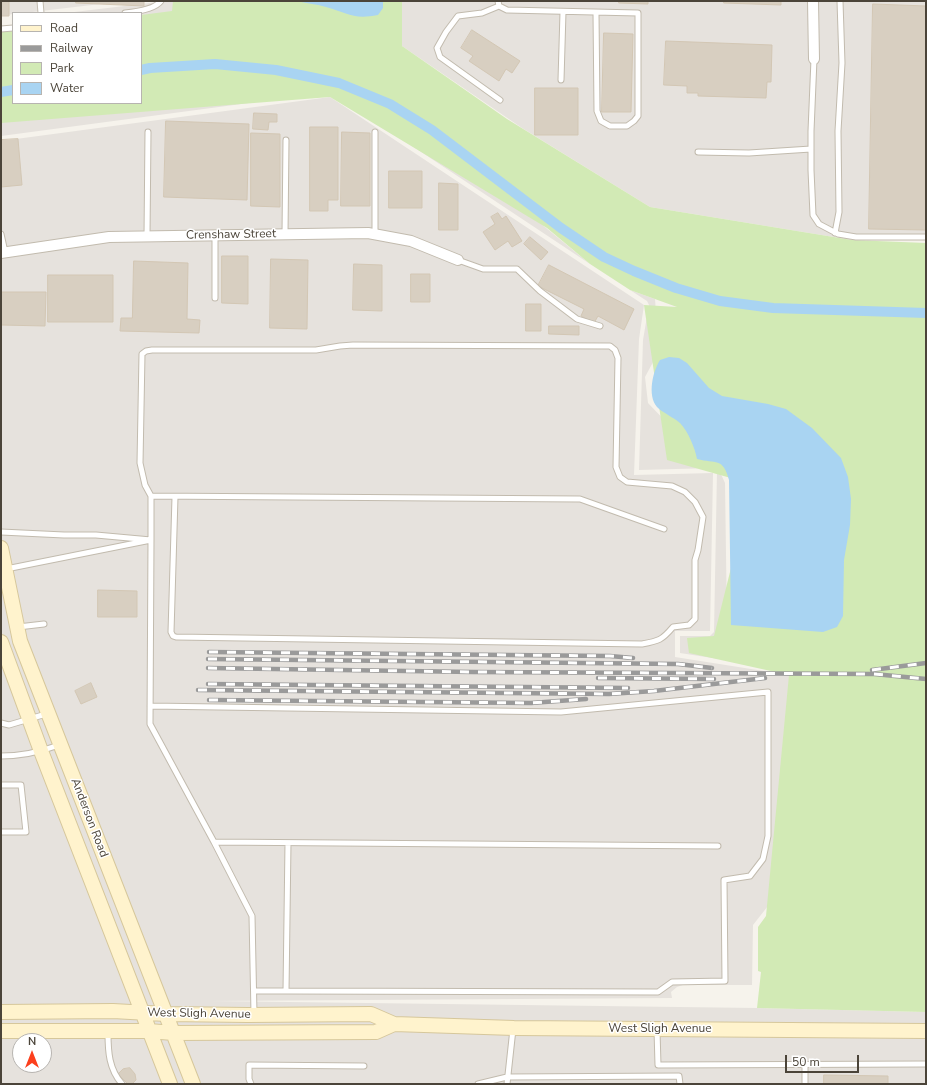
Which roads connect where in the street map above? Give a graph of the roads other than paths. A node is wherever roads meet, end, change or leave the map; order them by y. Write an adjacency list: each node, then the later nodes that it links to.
1 (40, 1): 6 (lane)
2 (162, 1): 7 (lane)
3 (812, 1): 12 (street)
4 (840, 1): 20 (lane)
5 (499, 4): 8 (lane); 14 (lane)
6 (40, 12)
7 (129, 12)
8 (563, 12): 9 (lane); 13 (lane)
9 (596, 13): 9 (lane)
10 (12, 28): 11 (lane)
11 (1, 29)
12 (814, 59): 18 (lane)
13 (561, 80)
14 (500, 100)
15 (148, 132): 25 (lane)
16 (376, 132): 23 (lane)
17 (286, 140): 22 (lane)
18 (811, 149): 19 (lane); 20 (lane)
19 (698, 152)
20 (836, 233): 26 (lane)
21 (1, 234): 27 (lane)
22 (285, 234): 23 (street, Crenshaw Street); 24 (street, Crenshaw Street)
23 (375, 234): 28 (street, Crenshaw Street)
24 (215, 235): 25 (street, Crenshaw Street); 29 (lane)
25 (147, 236): 27 (street, Crenshaw Street)
26 (926, 238)
27 (3, 252)
28 (458, 260): 30 (lane)
29 (215, 298)
30 (600, 326)
31 (151, 496): 32 (lane); 32 (lane); 35 (lane)
32 (175, 496): 33 (lane)
33 (664, 529)
34 (1, 532): 35 (lane)
35 (151, 540): 37 (lane); 41 (lane)
36 (1, 548): 37 (main road, Anderson Road)
37 (3, 569): 39 (main road, Anderson Road)
38 (44, 624): 39 (lane)
39 (17, 627): 42 (main road, Anderson Road)
40 (1, 642): 43 (main road, Anderson Road)
41 (150, 706): 50 (lane); 53 (lane)
42 (48, 713): 43 (lane); 45 (main road, Anderson Road)
43 (29, 719): 44 (lane); 46 (main road, Anderson Road)
44 (1, 723)
45 (60, 744): 46 (lane); 57 (main road, Anderson Road)
46 (41, 751): 47 (lane); 56 (main road, Anderson Road)
47 (1, 756)
48 (1, 785): 49 (lane)
49 (1, 832)
50 (214, 842): 51 (lane); 54 (lane)
51 (288, 843): 52 (lane); 53 (lane)
52 (718, 846)
53 (286, 991): 54 (lane)
54 (254, 992): 58 (lane)
55 (1, 1012): 56 (main road, West Sligh Avenue)
56 (142, 1012): 57 (main road, West Sligh Avenue); 63 (main road, Anderson Road)
57 (166, 1014): 58 (main road, West Sligh Avenue); 66 (main road, Anderson Road)
58 (254, 1015): 59 (main road, West Sligh Avenue)
59 (394, 1024): 60 (main road, West Sligh Avenue); 66 (main road, West Sligh Avenue)
60 (514, 1028): 61 (main road, West Sligh Avenue); 72 (lane)
61 (656, 1029): 64 (main road, West Sligh Avenue); 68 (lane)
62 (108, 1031): 63 (main road, West Sligh Avenue); 65 (main road, West Sligh Avenue); 73 (lane)
63 (149, 1031): 66 (main road, West Sligh Avenue); 74 (main road, Anderson Road)
64 (926, 1031)
65 (1, 1032)
66 (173, 1033): 75 (main road, Anderson Road)
67 (926, 1064): 69 (lane)
68 (658, 1065): 69 (lane); 71 (lane)
69 (805, 1065): 80 (lane)
70 (364, 1066): 76 (lane)
71 (658, 1076): 72 (lane); 79 (lane)
72 (507, 1077): 77 (lane); 78 (lane)
73 (122, 1084)
74 (170, 1084)
75 (194, 1084)
76 (251, 1084)
77 (478, 1084)
78 (507, 1084)
79 (680, 1084)
80 (804, 1084)

